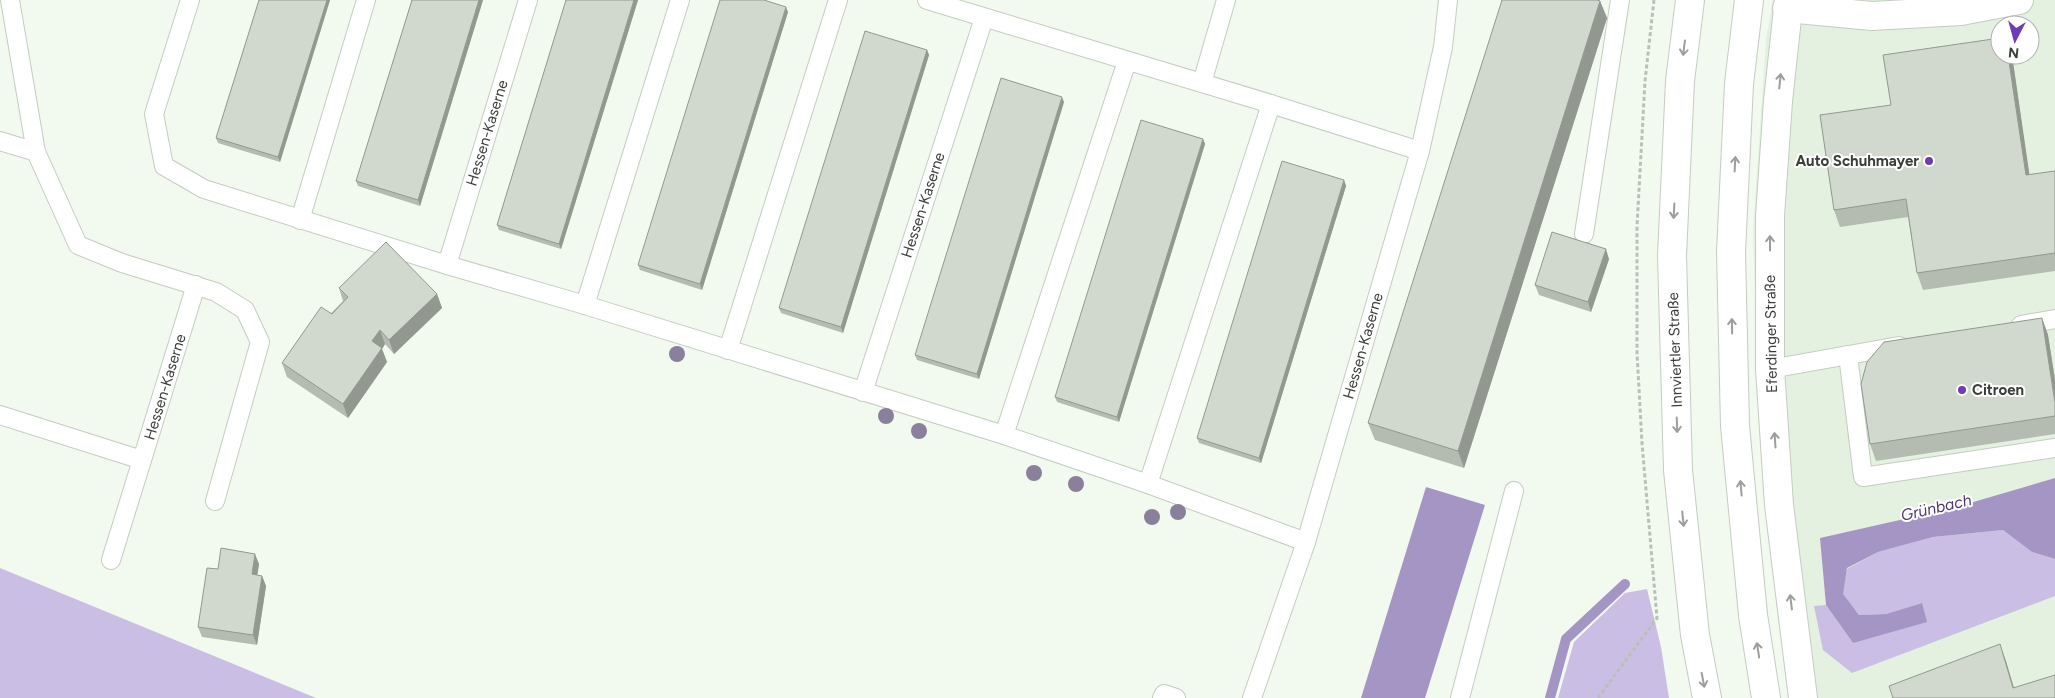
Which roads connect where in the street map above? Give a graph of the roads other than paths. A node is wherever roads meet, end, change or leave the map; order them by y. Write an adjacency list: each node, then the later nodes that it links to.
1 (10, 0): 21 (lane)
2 (190, 0): 22 (lane)
3 (366, 0): 22 (lane)
4 (528, 0): 24 (lane, Hessen-Kaserne)
5 (680, 0): 26 (lane)
6 (838, 0): 30 (lane)
7 (927, 0): 15 (lane)
8 (1226, 0): 17 (lane)
9 (1448, 0): 20 (lane, Hessen-Kaserne)
10 (1620, 0): 23 (lane)
11 (1690, 0): 48 (main road, Innviertler Straße, one-way to 48)
12 (1749, 0): 49 (main road, one-way to 12)
13 (2019, 0): 14 (main road)
14 (1788, 4): 32 (main road, Eferdinger Straße, one-way to 14)
15 (984, 18): 16 (lane); 33 (lane, Hessen-Kaserne)
16 (1127, 62): 17 (lane); 35 (lane)
17 (1202, 83): 18 (lane)
18 (1271, 104): 20 (lane); 38 (lane)
19 (0, 141): 21 (lane)
20 (1420, 151): 41 (lane, Hessen-Kaserne)
21 (36, 152): 25 (lane)
22 (300, 220): 24 (lane)
23 (1584, 234)
24 (447, 265): 26 (lane)
25 (196, 285): 37 (lane, Hessen-Kaserne); 40 (lane)
26 (585, 306): 30 (lane)
27 (2055, 319): 28 (lane)
28 (2008, 327)
29 (1914, 344): 31 (lane)
30 (728, 350): 33 (lane)
31 (1848, 355): 32 (lane); 36 (lane)
32 (1770, 369): 43 (main road, Eferdinger Straße, one-way to 32)
33 (863, 392): 35 (lane)
34 (0, 415): 37 (lane, Hessen-Kaserne)
35 (1004, 435): 38 (lane)
36 (2055, 448)
37 (142, 460): 42 (lane, Hessen-Kaserne)
38 (1148, 484): 41 (lane)
39 (1514, 491): 47 (lane)
40 (215, 501)
41 (1306, 542): 46 (lane, Hessen-Kaserne)
42 (111, 560)
43 (1799, 668): 50 (main road); 51 (main road)
44 (1162, 698): 45 (lane)
45 (1176, 698)
46 (1252, 698)
47 (1460, 698)
48 (1706, 698)
49 (1766, 698)
50 (1803, 698)
51 (1810, 698)

